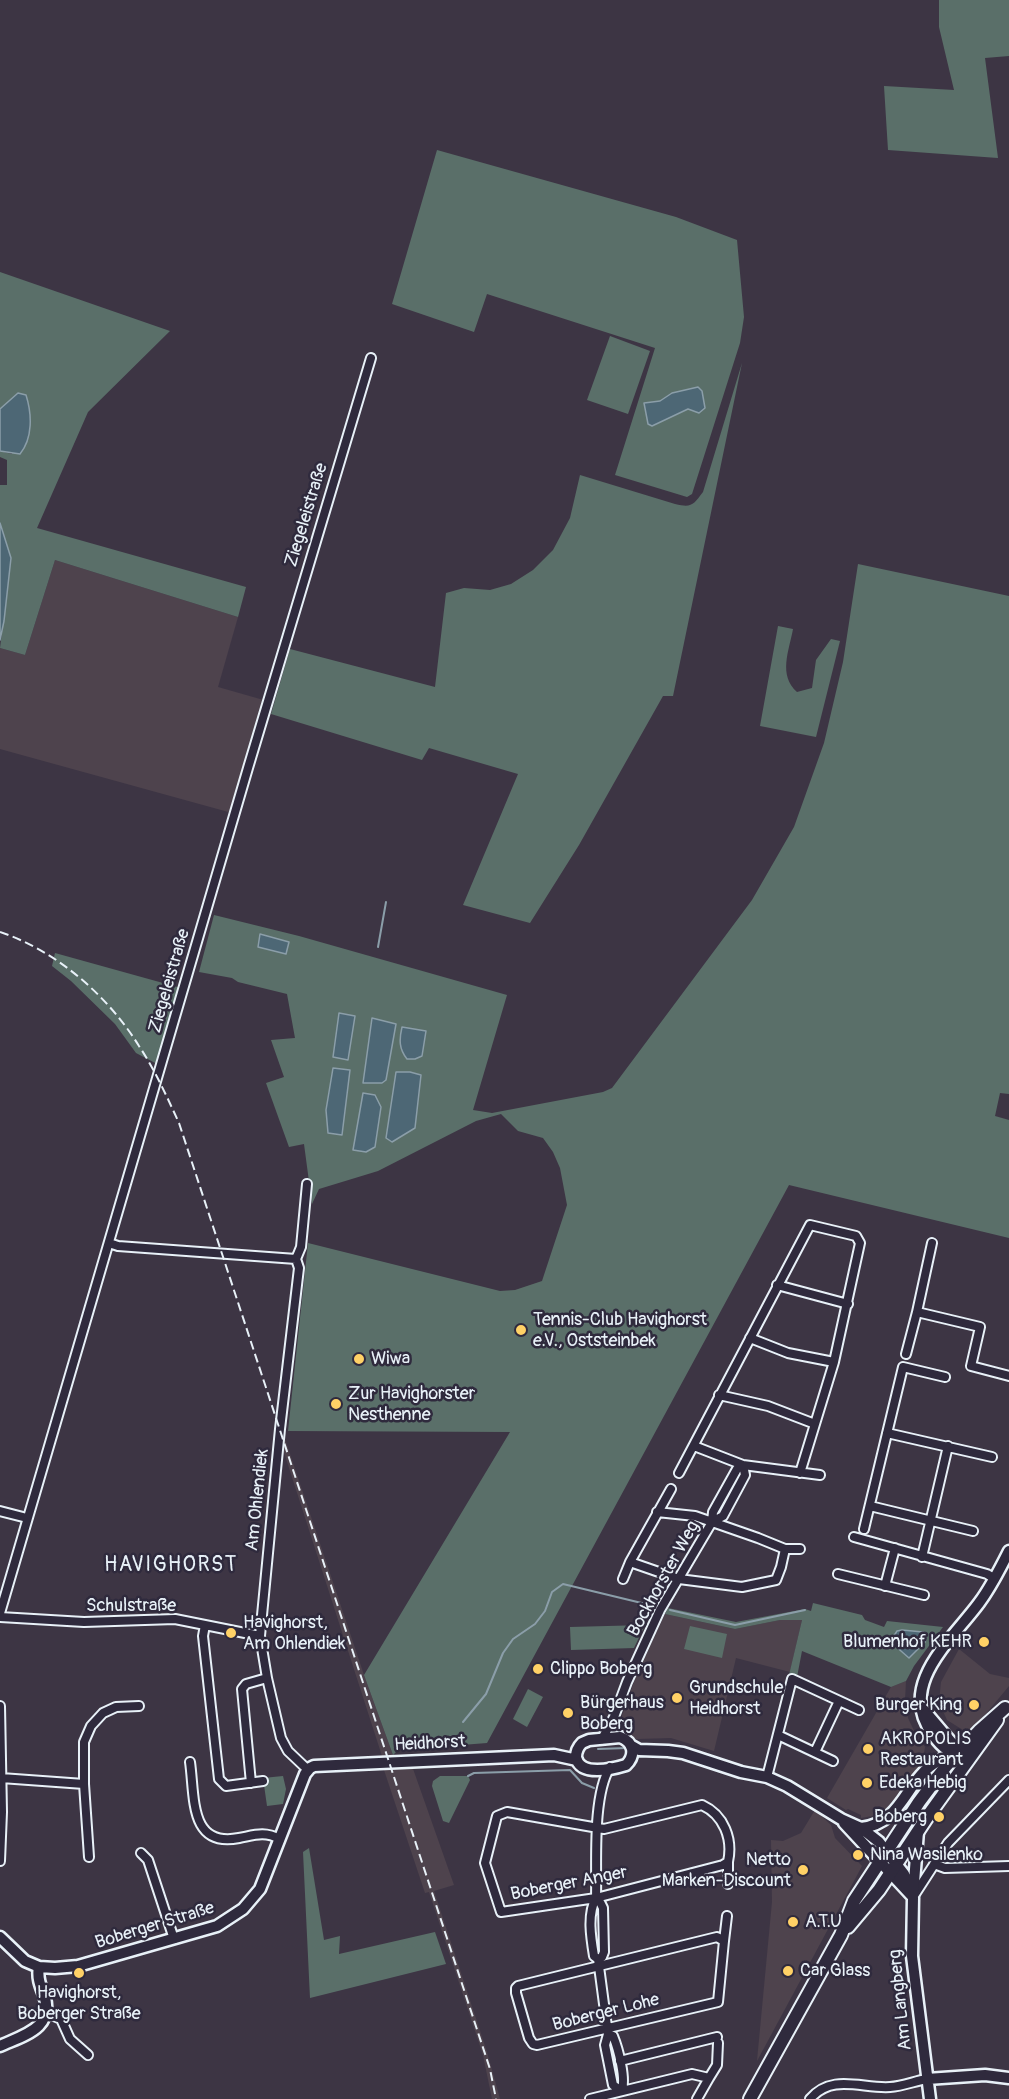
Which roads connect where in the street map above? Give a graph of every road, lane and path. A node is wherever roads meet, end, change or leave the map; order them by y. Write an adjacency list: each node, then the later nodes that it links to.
1 (371, 358): 3 (street, Ziegeleistraße)
2 (307, 1184): 5 (street, Am Ohlendiek)
3 (109, 1243): 5 (street); 28 (street, Ziegeleistraße)
4 (932, 1243): 8 (street)
5 (296, 1259): 48 (street, Am Ohlendiek)
6 (777, 1285): 7 (street); 7 (street); 9 (street)
7 (848, 1304): 11 (street)
8 (916, 1312): 10 (street); 12 (street)
9 (750, 1338): 11 (street); 14 (street)
10 (906, 1354)
11 (834, 1362): 15 (street)
12 (1009, 1376)
13 (945, 1377): 16 (street)
14 (719, 1395): 15 (street); 17 (street)
15 (815, 1424): 22 (street)
16 (887, 1433): 18 (street); 25 (street)
17 (694, 1446): 20 (street); 21 (street)
18 (948, 1446): 19 (street); 30 (street)
19 (993, 1457)
20 (743, 1465): 22 (street); 29 (street, Bockhorster Weg)
21 (680, 1473)
22 (800, 1473): 23 (street)
23 (820, 1475)
24 (671, 1489): 27 (street)
25 (870, 1506): 30 (street); 31 (street)
26 (0, 1511): 28 (street)
27 (657, 1512): 29 (street); 39 (street)
28 (27, 1518): 46 (street, Ziegeleistraße)
29 (712, 1521): 35 (street); 42 (street, Bockhorster Weg)
30 (931, 1521): 32 (street); 38 (street)
31 (864, 1529)
32 (973, 1531)
33 (854, 1538): 34 (street)
34 (895, 1548): 38 (street); 44 (street)
35 (785, 1549): 36 (street); 42 (street)
36 (800, 1549)
37 (1009, 1551): 43 (street)
38 (922, 1557): 43 (street)
39 (630, 1562): 41 (street); 42 (street)
40 (838, 1574): 44 (street)
41 (622, 1578)
42 (679, 1579): 55 (street, Bockhorster Weg)
43 (995, 1579): 64 (street)
44 (885, 1586): 45 (street)
45 (924, 1595)
46 (0, 1615): 47 (street, Schulstraße)
47 (205, 1625): 48 (street, Schulstraße); 78 (street)
48 (260, 1636): 49 (street, Am Ohlendiek)
49 (267, 1678): 72 (street, Am Ohlendiek); 78 (street)
50 (839, 1701): 54 (street); 56 (street); 62 (street)
51 (1007, 1705): 64 (main road); 65 (main road)
52 (0, 1706): 75 (street)
53 (139, 1706): 79 (street)
54 (859, 1710)
55 (614, 1717): 57 (street); 58 (street, Bockhorster Weg)
56 (778, 1735): 62 (street); 74 (street)
57 (620, 1737): 58 (street, Heidhorst); 59 (street)
58 (602, 1739): 60 (street, Heidhorst)
59 (632, 1746): 61 (street); 67 (street)
60 (578, 1748): 63 (street, Heidhorst); 66 (street)
61 (654, 1751): 67 (street); 74 (street)
62 (815, 1752): 68 (street)
63 (554, 1755): 66 (street, Heidhorst); 72 (street, Heidhorst)
64 (956, 1755): 65 (street); 73 (street); 83 (street); 88 (main road)
65 (971, 1756): 73 (main road)
66 (577, 1760): 71 (street, Heidhorst)
67 (630, 1760): 70 (street)
68 (833, 1761)
69 (190, 1762): 85 (street)
70 (610, 1767): 71 (street); 80 (street)
71 (595, 1769): 80 (street)
72 (308, 1770): 85 (street, Boberger Straße)
73 (958, 1774): 84 (main road)
74 (767, 1777): 81 (street)
75 (1, 1778): 79 (street); 89 (street)
76 (1009, 1780): 91 (street)
77 (263, 1781): 78 (street)
78 (251, 1783)
79 (84, 1784): 87 (street)
80 (601, 1793): 82 (street)
81 (842, 1819): 83 (street); 88 (street)
82 (598, 1828): 90 (street, Boberger Anger); 97 (street); 97 (street, Boberger Anger)
83 (861, 1828): 88 (street)
84 (918, 1831): 93 (main road); 98 (street)
85 (280, 1839): 102 (street, Boberger Straße)
86 (141, 1853): 102 (street)
87 (89, 1857)
88 (883, 1857): 93 (street); 100 (main road)
89 (0, 1861)
90 (728, 1862): 94 (street, Boberger Anger); 97 (street, Boberger Anger)
91 (934, 1864): 92 (street); 98 (street)
92 (1009, 1866)
93 (893, 1868): 95 (street); 96 (main road); 98 (street, Am Langberg)
94 (728, 1884)
95 (903, 1887): 96 (street); 98 (street)
96 (879, 1890): 100 (main road)
97 (596, 1898): 104 (street)
98 (913, 1898): 113 (street, Am Langberg)
99 (727, 1916): 103 (street, Boberger Lohe)
100 (841, 1935): 117 (main road)
101 (0, 1937): 105 (street, Boberger Straße)
102 (174, 1939): 105 (street, Boberger Straße)
103 (724, 1941): 104 (street, Boberger Lohe); 107 (street, Boberger Lohe)
104 (599, 1962): 107 (street); 107 (street, Boberger Lohe)
105 (39, 1966): 106 (street)
106 (47, 2013): 108 (street); 109 (street)
107 (608, 2031): 110 (street); 114 (street)
108 (0, 2046)
109 (88, 2055)
110 (620, 2061): 111 (street); 114 (street)
111 (709, 2078): 114 (street); 116 (street)
112 (1009, 2078): 113 (street)
113 (927, 2079): 118 (street); 119 (street, Am Langberg)
114 (621, 2091): 115 (street)
115 (590, 2099)
116 (697, 2099)
117 (750, 2099)
118 (810, 2099)
119 (930, 2099)

